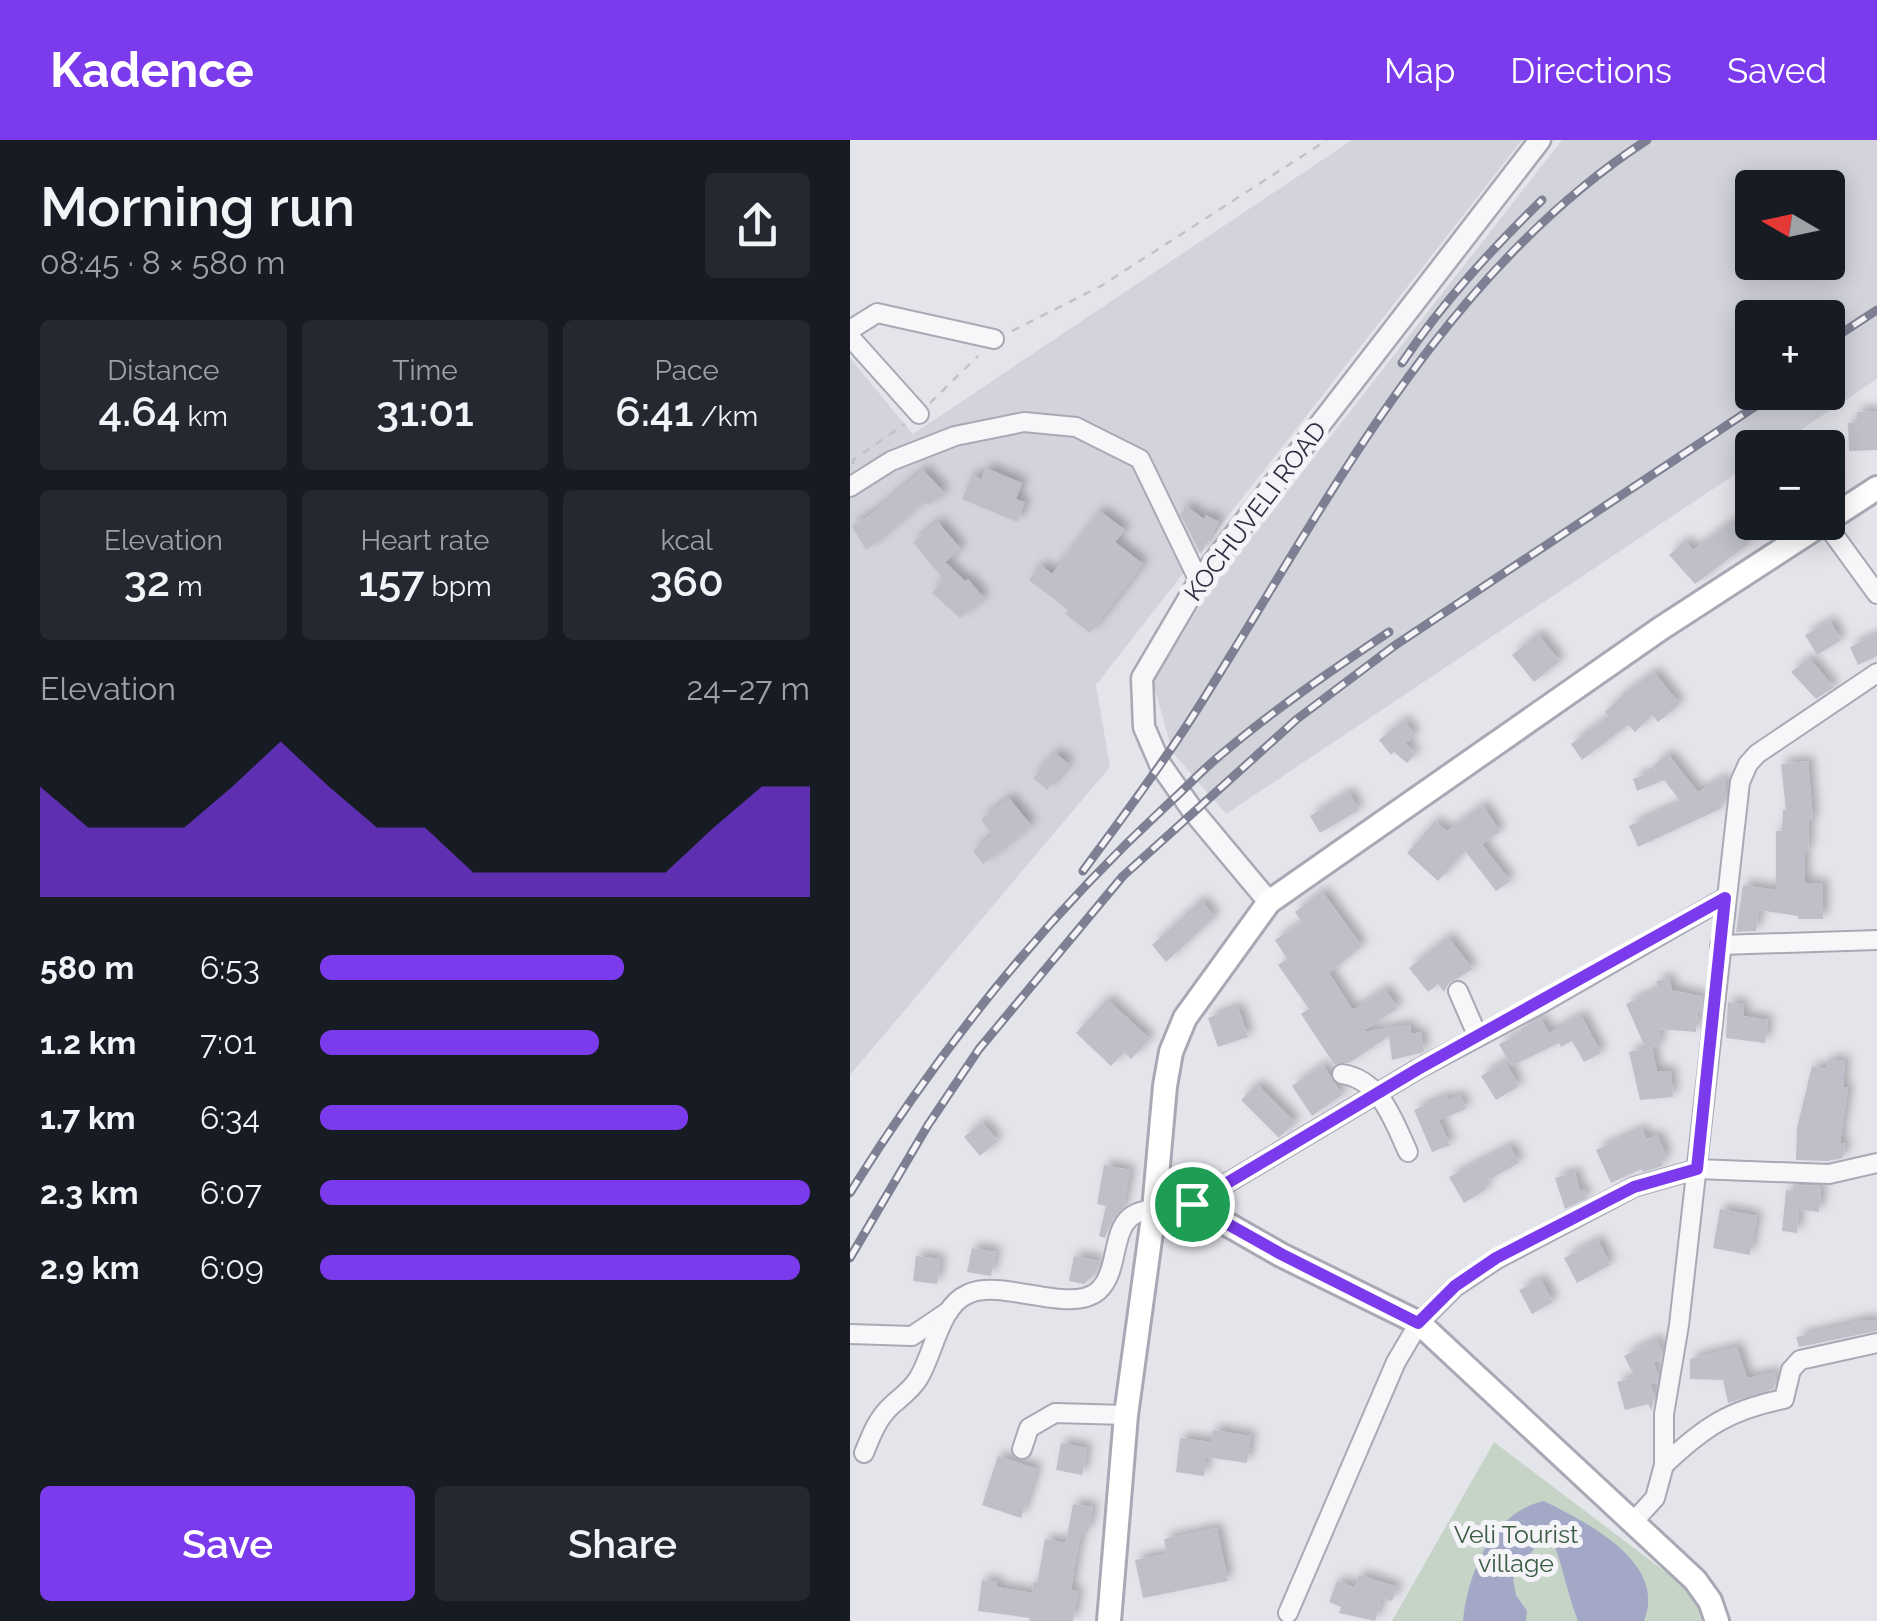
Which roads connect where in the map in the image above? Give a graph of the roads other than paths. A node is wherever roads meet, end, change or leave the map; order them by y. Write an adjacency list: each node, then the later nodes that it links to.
1 (1540, 140): 10 (street, KOCHUVELI ROAD)
2 (850, 334): 3 (street); 4 (street)
3 (994, 340)
4 (919, 414)
5 (851, 486): 10 (street)
6 (1877, 488): 7 (main road)
7 (1845, 511)
8 (1801, 540): 14 (main road)
9 (1838, 540): 11 (street)
10 (1199, 581): 14 (street, KOCHUVELI ROAD)
11 (1877, 594)
12 (1877, 673): 13 (street)
13 (1725, 898): 16 (street); 18 (street)
14 (1269, 902): 24 (main road)
15 (1877, 940): 16 (street)
16 (1720, 945): 23 (street)
17 (1458, 991): 18 (street)
18 (1478, 1037): 20 (street)
19 (1342, 1074): 20 (street)
20 (1377, 1094): 21 (street); 25 (street)
21 (1408, 1152)
22 (1877, 1163): 23 (street)
23 (1697, 1169): 27 (street); 33 (street)
24 (1155, 1200): 25 (main road); 26 (street); 30 (main road)
25 (1192, 1204): 27 (main road)
26 (949, 1311): 28 (street); 32 (street)
27 (1418, 1323): 34 (main road); 35 (street)
28 (850, 1334)
29 (1877, 1343): 33 (street)
30 (1126, 1414): 31 (street); 36 (main road)
31 (1022, 1449)
32 (864, 1452)
33 (1664, 1465): 34 (street)
34 (1633, 1522): 37 (main road)
35 (1288, 1613)
36 (1108, 1621)
37 (1718, 1621)

